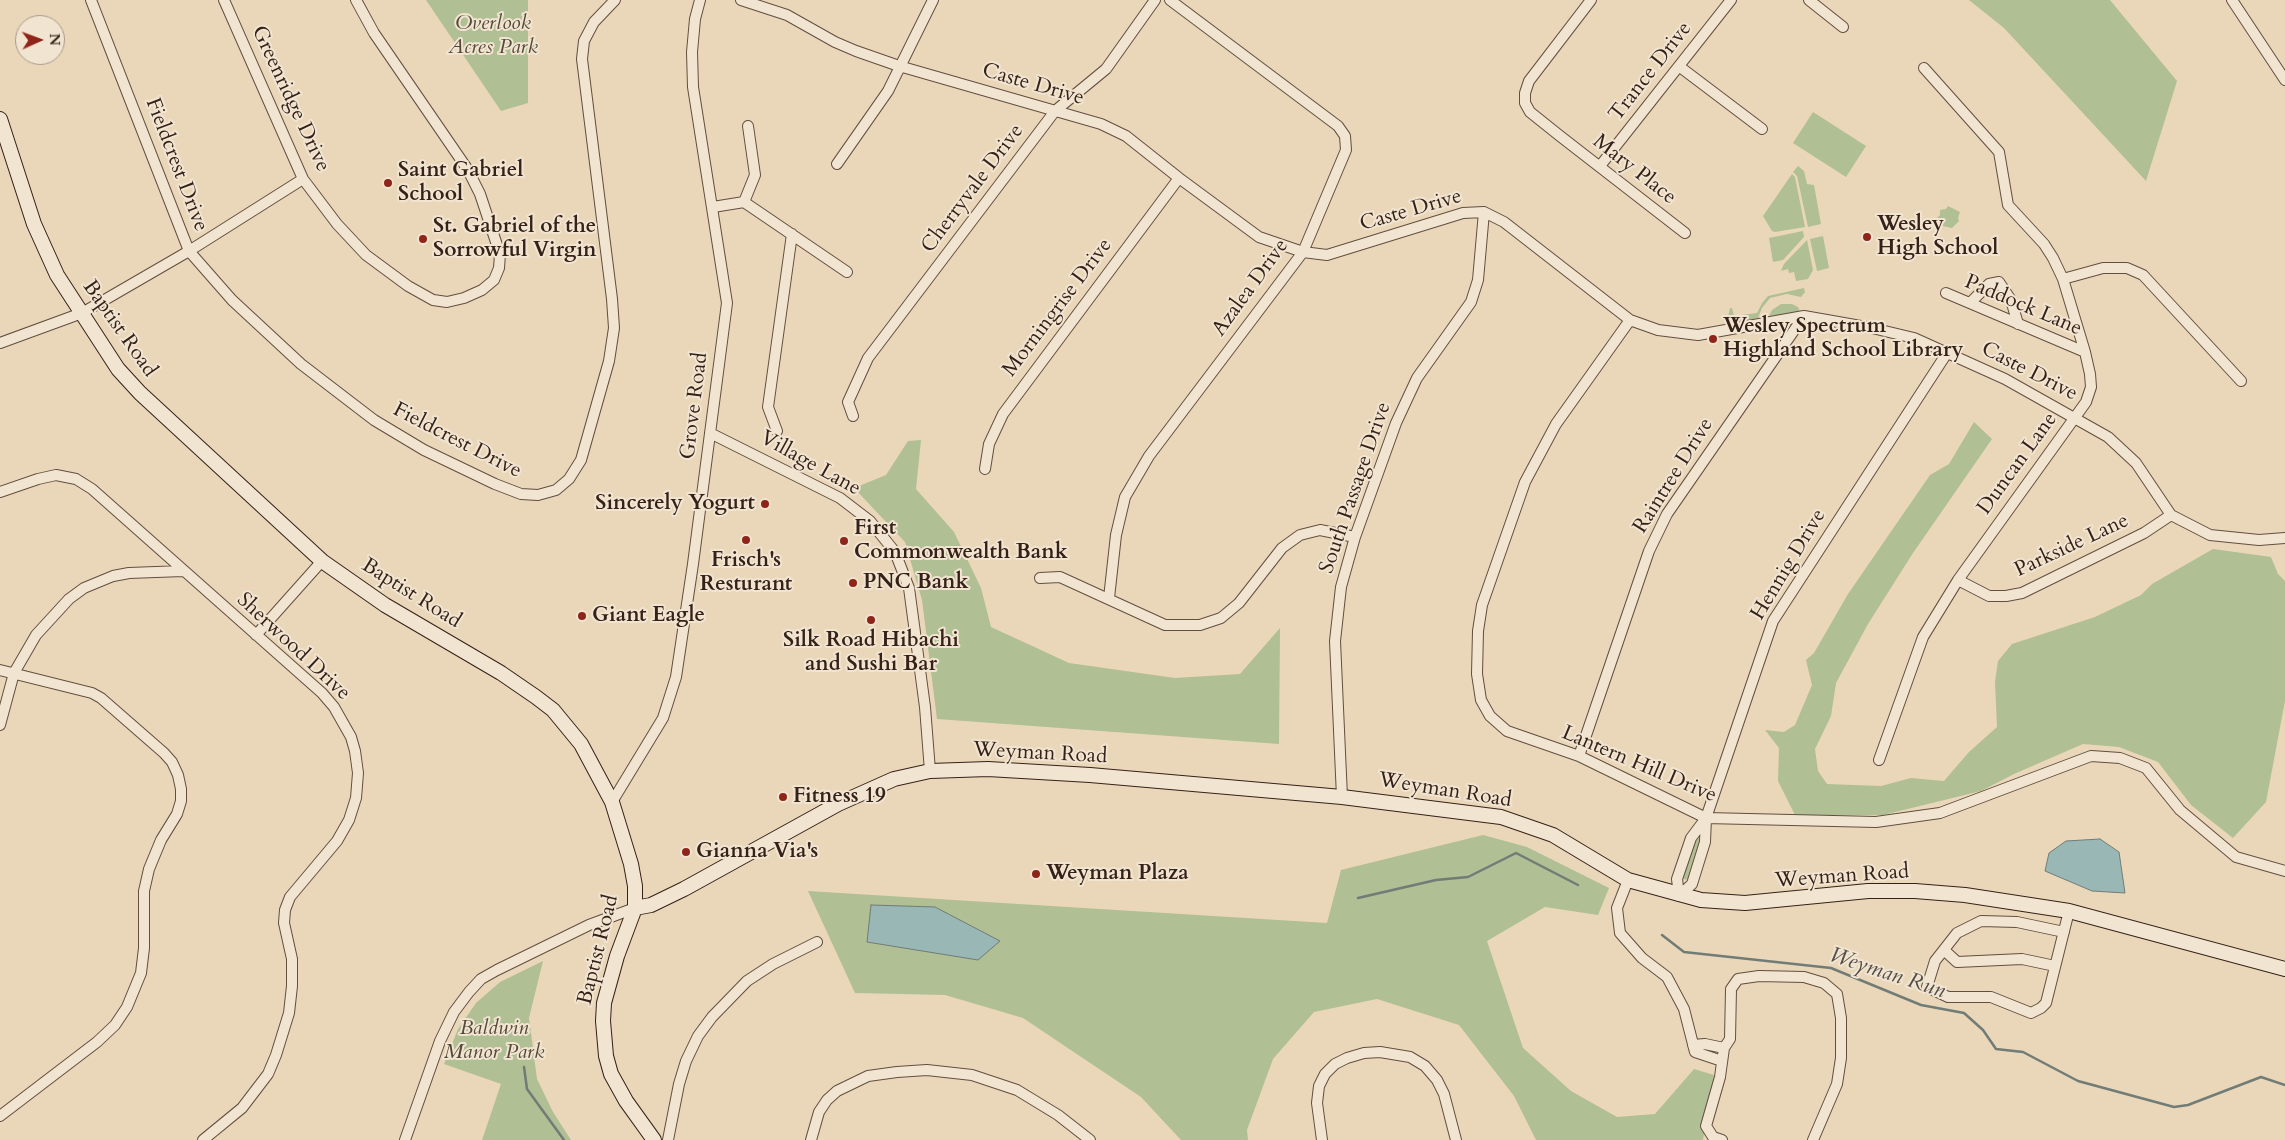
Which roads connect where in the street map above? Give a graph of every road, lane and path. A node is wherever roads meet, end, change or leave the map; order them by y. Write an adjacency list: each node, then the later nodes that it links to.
1 (91, 0): 32 (street, Fieldcrest Drive)
2 (224, 0): 25 (street, Greenridge Drive)
3 (356, 0): 25 (street, Greenridge Drive)
4 (616, 0): 32 (street, Fieldcrest Drive)
5 (700, 0): 28 (street, Grove Road)
6 (741, 0): 15 (street, Caste Drive)
7 (933, 0): 15 (street)
8 (1155, 0): 19 (street, Cherryvale Drive)
9 (1170, 0): 33 (street, Azalea Drive)
10 (1591, 0): 24 (street, Mary Place)
11 (1731, 0): 16 (street, Trance Drive)
12 (1809, 0): 14 (street)
13 (2232, 0): 18 (street)
14 (1843, 27)
15 (899, 66): 19 (street, Caste Drive); 23 (street)
16 (1680, 66): 22 (street); 24 (street, Trance Drive)
17 (1924, 68): 35 (street, Duncan Lane)
18 (2285, 80)
19 (1055, 111): 26 (street, Caste Drive); 46 (street, Cherryvale Drive)
20 (0, 119): 38 (street, Baptist Road)
21 (748, 126): 27 (street)
22 (1762, 129)
23 (836, 164)
24 (1600, 166): 31 (street, Mary Place)
25 (304, 178): 32 (street)
26 (1179, 178): 33 (street, Caste Drive); 50 (street, Morningrise Drive)
27 (744, 202): 28 (street); 30 (street)
28 (713, 207): 49 (street, Grove Road)
29 (1484, 212): 33 (street, Caste Drive); 40 (street, Caste Drive); 53 (street, South Passage Drive)
30 (792, 234): 34 (street); 48 (street)
31 (1685, 234)
32 (189, 251): 38 (street)
33 (1303, 252): 59 (street, Azalea Drive)
34 (847, 272)
35 (2063, 279): 43 (street, Duncan Lane); 45 (street)
36 (1946, 293): 37 (street, Paddock Lane)
37 (1970, 303): 41 (street, Paddock Lane); 41 (street)
38 (82, 313): 42 (street); 55 (street, Baptist Road)
39 (1804, 316): 40 (street, Caste Drive); 44 (street, Caste Drive); 64 (street, Raintree Drive)
40 (1630, 320): 64 (street, Lantern Hill Drive)
41 (2018, 324): 43 (street, Paddock Lane)
42 (0, 343)
43 (2085, 352): 47 (street, Duncan Lane)
44 (1947, 353): 47 (street, Caste Drive); 69 (street, Hennig Drive)
45 (2241, 381)
46 (853, 416)
47 (2075, 417): 52 (street, Caste Drive); 58 (street, Duncan Lane)
48 (777, 431)
49 (710, 433): 66 (street, Village Lane); 68 (street, Grove Road)
50 (985, 469)
51 (0, 492): 56 (street, Sherwood Drive)
52 (2171, 515): 54 (street); 58 (street, Parkside Lane)
53 (1356, 537): 59 (street); 67 (street, South Passage Drive)
54 (2285, 538)
55 (322, 560): 60 (street); 68 (street, Baptist Road)
56 (183, 571): 60 (street, Sherwood Drive); 62 (street)
57 (1040, 578): 59 (street)
58 (1958, 580): 65 (street, Duncan Lane)
59 (1109, 598)
60 (256, 635): 86 (street, Sherwood Drive)
61 (0, 670): 62 (street)
62 (14, 673): 63 (street); 83 (street)
63 (0, 725)
64 (1579, 756): 69 (street, Lantern Hill Drive)
65 (1878, 760)
66 (930, 771): 67 (street, Weyman Road); 73 (street, Weyman Road)
67 (1342, 797): 71 (street, Weyman Road)
68 (612, 802): 73 (street, Baptist Road)
69 (1706, 818): 70 (street, Lantern Hill Drive); 72 (street, Hennig Drive); 72 (street, Hennig Drive)
70 (2285, 871)
71 (1628, 880): 72 (street, Weyman Road); 80 (street)
72 (1680, 896): 74 (street, Weyman Road)
73 (634, 908): 87 (street); 88 (street, Baptist Road)
74 (2069, 911): 75 (street); 79 (street, Weyman Road)
75 (2064, 932): 77 (street); 78 (street)
76 (817, 942): 89 (street)
77 (1944, 950): 78 (street); 78 (street)
78 (2055, 966)
79 (2285, 969)
80 (1693, 1045): 81 (street); 82 (street)
81 (1724, 1048): 82 (street); 95 (street)
82 (1722, 1061): 94 (street)
83 (16, 1103): 84 (street); 85 (street)
84 (0, 1105)
85 (0, 1116)
86 (203, 1140)
87 (405, 1140)
88 (654, 1140)
89 (668, 1140)
90 (812, 1140): 91 (street)
91 (1090, 1140)
92 (1322, 1140): 93 (street)
93 (1456, 1140)
94 (1722, 1140)
95 (1813, 1140)

